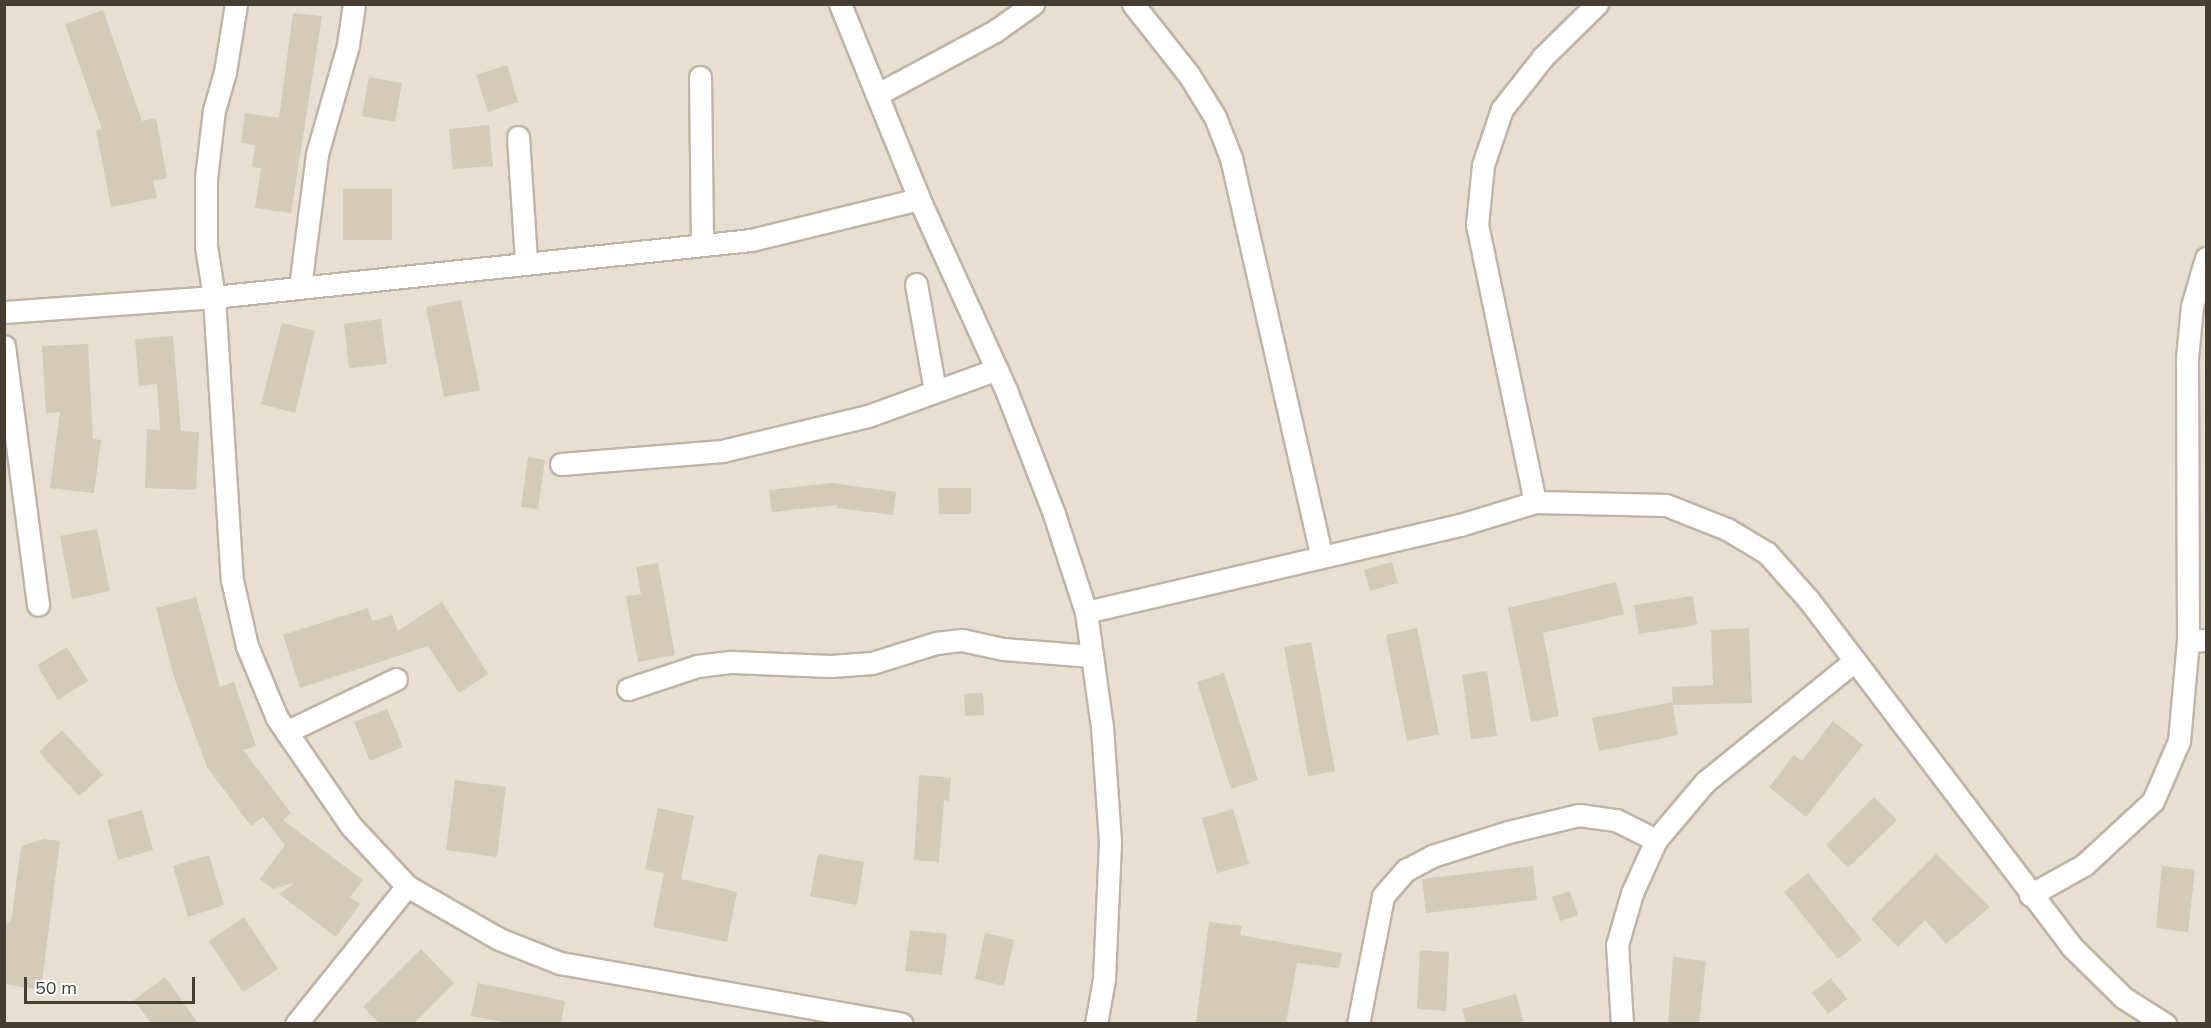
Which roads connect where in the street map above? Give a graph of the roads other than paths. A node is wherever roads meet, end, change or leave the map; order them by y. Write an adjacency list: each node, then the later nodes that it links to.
1 (236, 4): 16 (street)
2 (354, 4): 15 (street)
3 (840, 4): 8 (street)
4 (1033, 4): 8 (street)
5 (1133, 4): 23 (street)
6 (1597, 4): 22 (street)
7 (700, 77): 11 (street)
8 (878, 94): 10 (street)
9 (518, 137): 13 (street)
10 (920, 199): 11 (street); 19 (street)
11 (702, 244): 13 (street)
12 (2206, 258): 26 (street)
13 (526, 262): 15 (street)
14 (916, 284): 20 (street)
15 (300, 287): 16 (street)
16 (214, 297): 17 (street); 31 (street)
17 (4, 312)
18 (4, 346): 24 (street)
19 (996, 369): 20 (street); 25 (street)
20 (935, 391): 21 (street)
21 (561, 464)
22 (1535, 502): 23 (street); 28 (street)
23 (1322, 554): 25 (street)
24 (38, 605)
25 (1086, 612): 27 (street)
26 (2197, 640): 34 (street)
27 (1092, 656): 30 (street); 37 (street)
28 (1853, 662): 32 (street); 34 (street)
29 (396, 679): 31 (street)
30 (628, 689)
31 (286, 732): 33 (street)
32 (1656, 840): 38 (street); 39 (street)
33 (407, 886): 35 (street); 36 (street)
34 (2030, 895): 40 (street)
35 (299, 1023)
36 (895, 1023)
37 (1096, 1023)
38 (1358, 1023)
39 (1622, 1023)
40 (2165, 1023)

